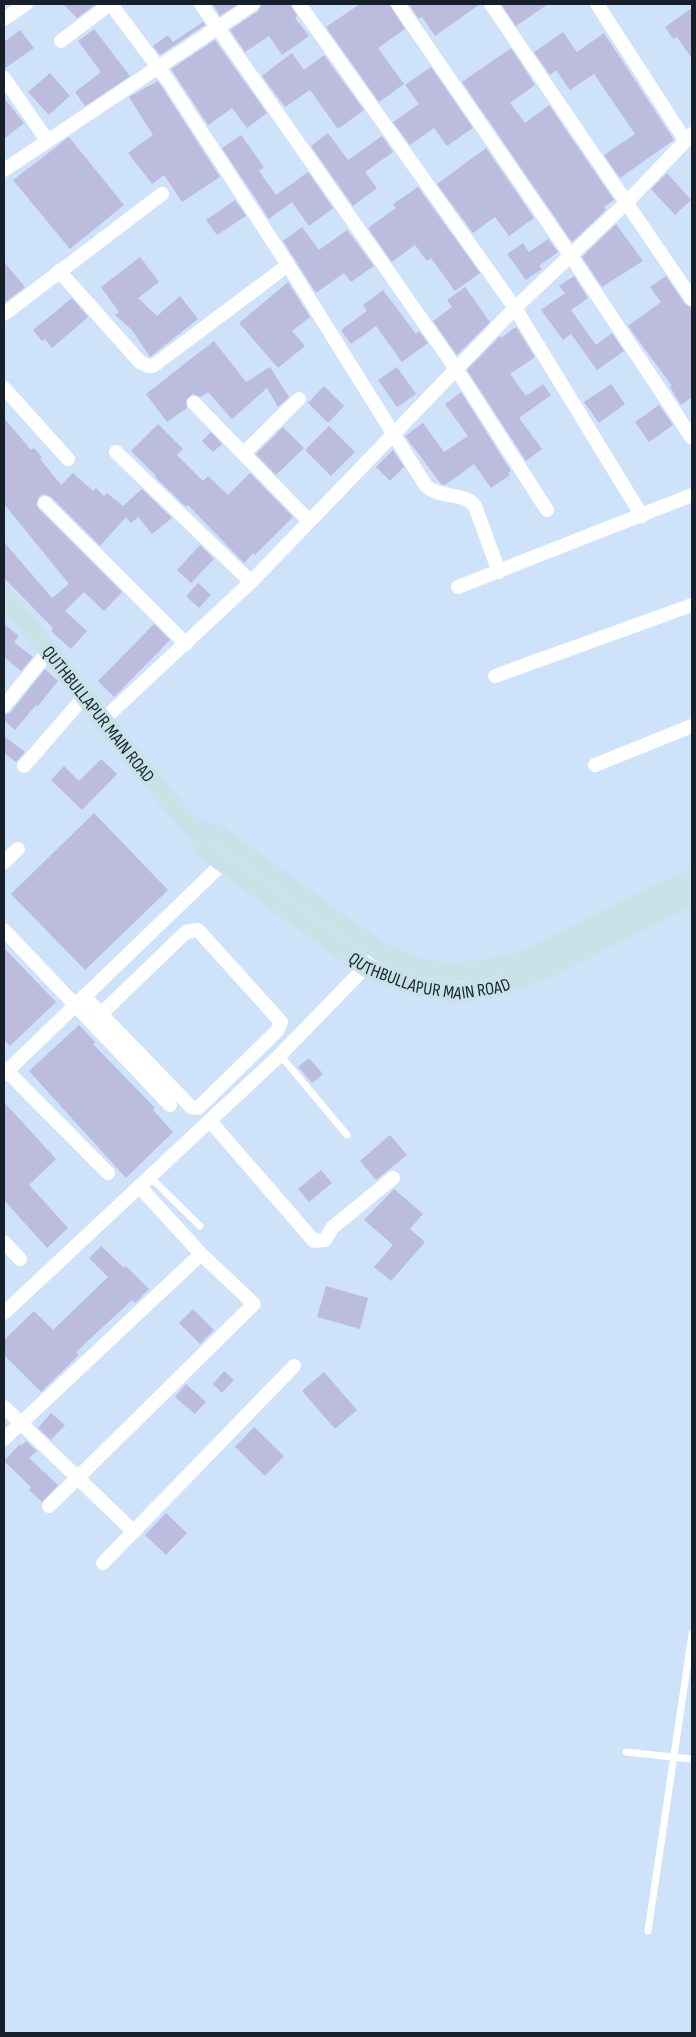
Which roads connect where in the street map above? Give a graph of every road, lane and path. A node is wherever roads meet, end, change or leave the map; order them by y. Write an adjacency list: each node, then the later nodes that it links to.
1 (26, 4): 9 (street)
2 (111, 4): 11 (street); 12 (street)
3 (202, 4): 10 (street)
4 (253, 4): 10 (street)
5 (299, 4): 23 (street)
6 (398, 4): 19 (street)
7 (491, 4): 18 (street)
8 (605, 7): 14 (street)
9 (4, 19)
10 (217, 28): 12 (street); 25 (street)
11 (61, 41)
12 (158, 68): 15 (street); 20 (street)
13 (4, 78): 15 (street)
14 (689, 137): 18 (street)
15 (47, 140): 16 (street)
16 (4, 170)
17 (162, 194): 21 (street)
18 (628, 202): 19 (street); 22 (street)
19 (571, 256): 23 (street); 30 (street)
20 (288, 265): 21 (street); 29 (street)
21 (59, 271): 24 (street)
22 (692, 299)
23 (515, 308): 25 (street); 37 (street)
24 (4, 314)
25 (457, 370): 29 (street); 36 (street)
26 (4, 388): 33 (street)
27 (299, 399): 32 (street)
28 (194, 403): 32 (street)
29 (392, 434): 38 (street); 39 (street)
30 (692, 438)
31 (116, 452): 40 (street)
32 (244, 453): 38 (street)
33 (68, 459)
34 (692, 495): 37 (street)
35 (45, 504): 44 (street)
36 (547, 510)
37 (642, 516): 39 (street)
38 (309, 521): 40 (street)
39 (499, 572): 41 (street)
40 (251, 582): 44 (street)
41 (458, 587)
42 (5, 598): 45 (main road, QUTHBULLAPUR MAIN ROAD)
43 (692, 605): 46 (street)
44 (186, 644): 49 (street)
45 (48, 652): 47 (main road, QUTHBULLAPUR MAIN ROAD); 48 (street)
46 (495, 676)
47 (84, 696): 49 (main road, QUTHBULLAPUR MAIN ROAD); 52 (street)
48 (4, 706)
49 (104, 719): 53 (main road, QUTHBULLAPUR MAIN ROAD)
50 (692, 726): 51 (street)
51 (595, 765)
52 (24, 766)
53 (198, 831): 56 (main road, QUTHBULLAPUR MAIN ROAD); 60 (main road, QUTHBULLAPUR MAIN ROAD)
54 (18, 849): 55 (street)
55 (4, 862)
56 (222, 864): 61 (main road, QUTHBULLAPUR MAIN ROAD); 62 (street)
57 (692, 878): 60 (main road, QUTHBULLAPUR MAIN ROAD)
58 (692, 896): 61 (main road, QUTHBULLAPUR MAIN ROAD)
59 (4, 930): 62 (street)
60 (380, 952): 61 (street)
61 (367, 968): 64 (street)
62 (80, 1000): 63 (street); 65 (street); 66 (street)
63 (101, 1014): 63 (street)
64 (280, 1055): 67 (street); 68 (lane)
65 (5, 1071): 69 (street)
66 (170, 1105)
67 (210, 1121): 70 (street); 71 (street)
68 (347, 1135)
69 (108, 1173)
70 (150, 1177): 72 (street); 73 (lane)
71 (393, 1178)
72 (139, 1186): 75 (street); 77 (street)
73 (200, 1226)
74 (4, 1242): 76 (street)
75 (201, 1254): 80 (street); 82 (street)
76 (20, 1259)
77 (4, 1313)
78 (294, 1366): 84 (street)
79 (4, 1407): 80 (street)
80 (19, 1422): 81 (street); 82 (street)
81 (4, 1439)
82 (77, 1477): 83 (street); 84 (street)
83 (49, 1506)
84 (134, 1532): 85 (street)
85 (103, 1563)
86 (692, 1634): 88 (lane)
87 (626, 1752): 88 (lane)
88 (674, 1757): 89 (lane); 90 (lane)
89 (692, 1759)
90 (648, 1932)

